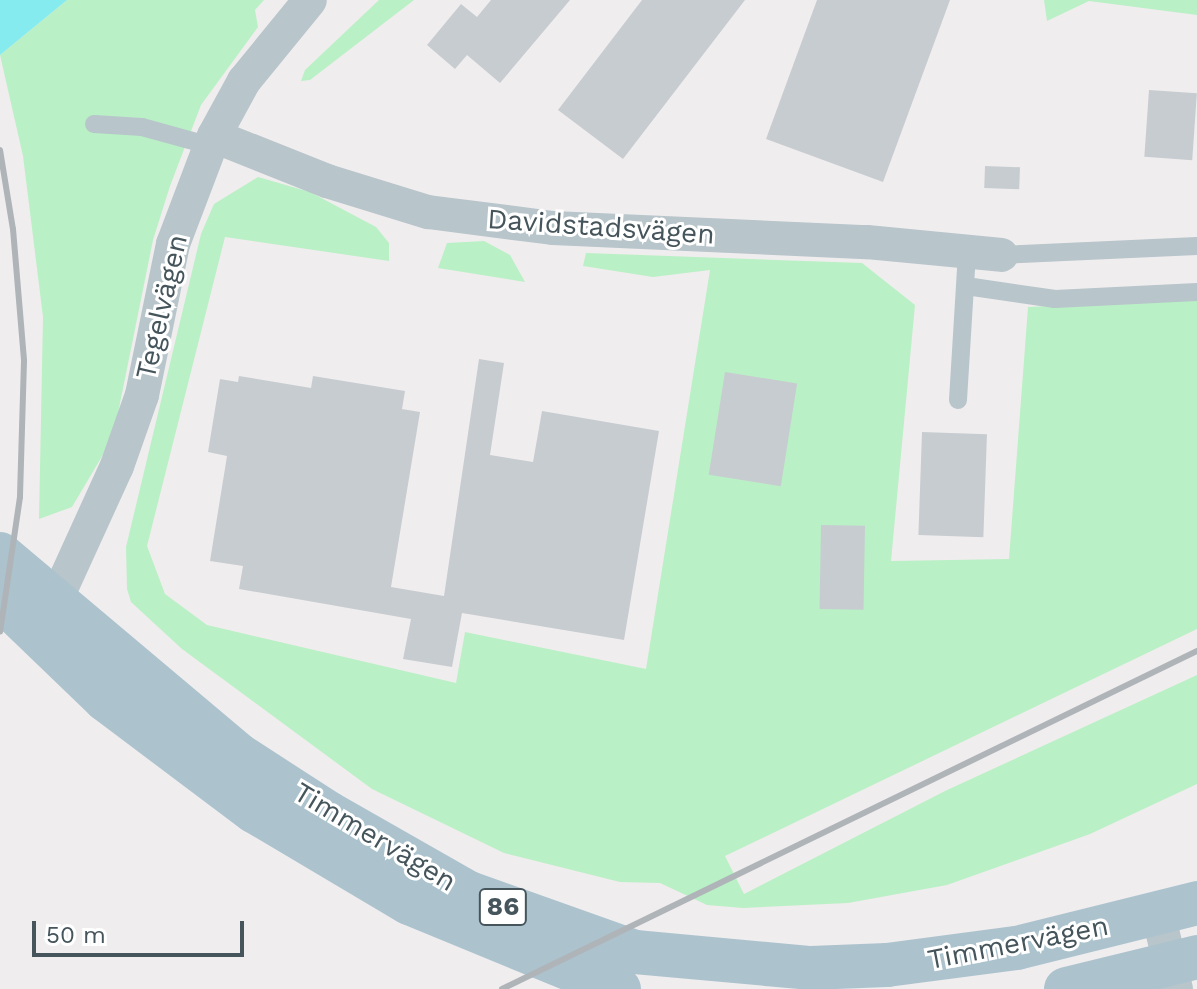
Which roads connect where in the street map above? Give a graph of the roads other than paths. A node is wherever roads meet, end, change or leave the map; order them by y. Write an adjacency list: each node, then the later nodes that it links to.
1 (310, 0): 3 (street, Tegelvägen)
2 (94, 124): 3 (lane)
3 (212, 141): 5 (street, Davidstadsvägen); 10 (street, Tegelvägen)
4 (1197, 246): 5 (lane)
5 (978, 265): 6 (lane); 7 (lane)
6 (1197, 292)
7 (958, 400)
8 (0, 554): 10 (main road, Timmervägen / 86)
9 (0, 598): 10 (main road, Timmervägen / 86)
10 (46, 615): 11 (main road, Timmervägen / 86); 13 (main road, Timmervägen / 86)
11 (1177, 908): 12 (street)
12 (1181, 970): 14 (main road, Timmervägen)
13 (619, 989)
14 (1066, 989)

